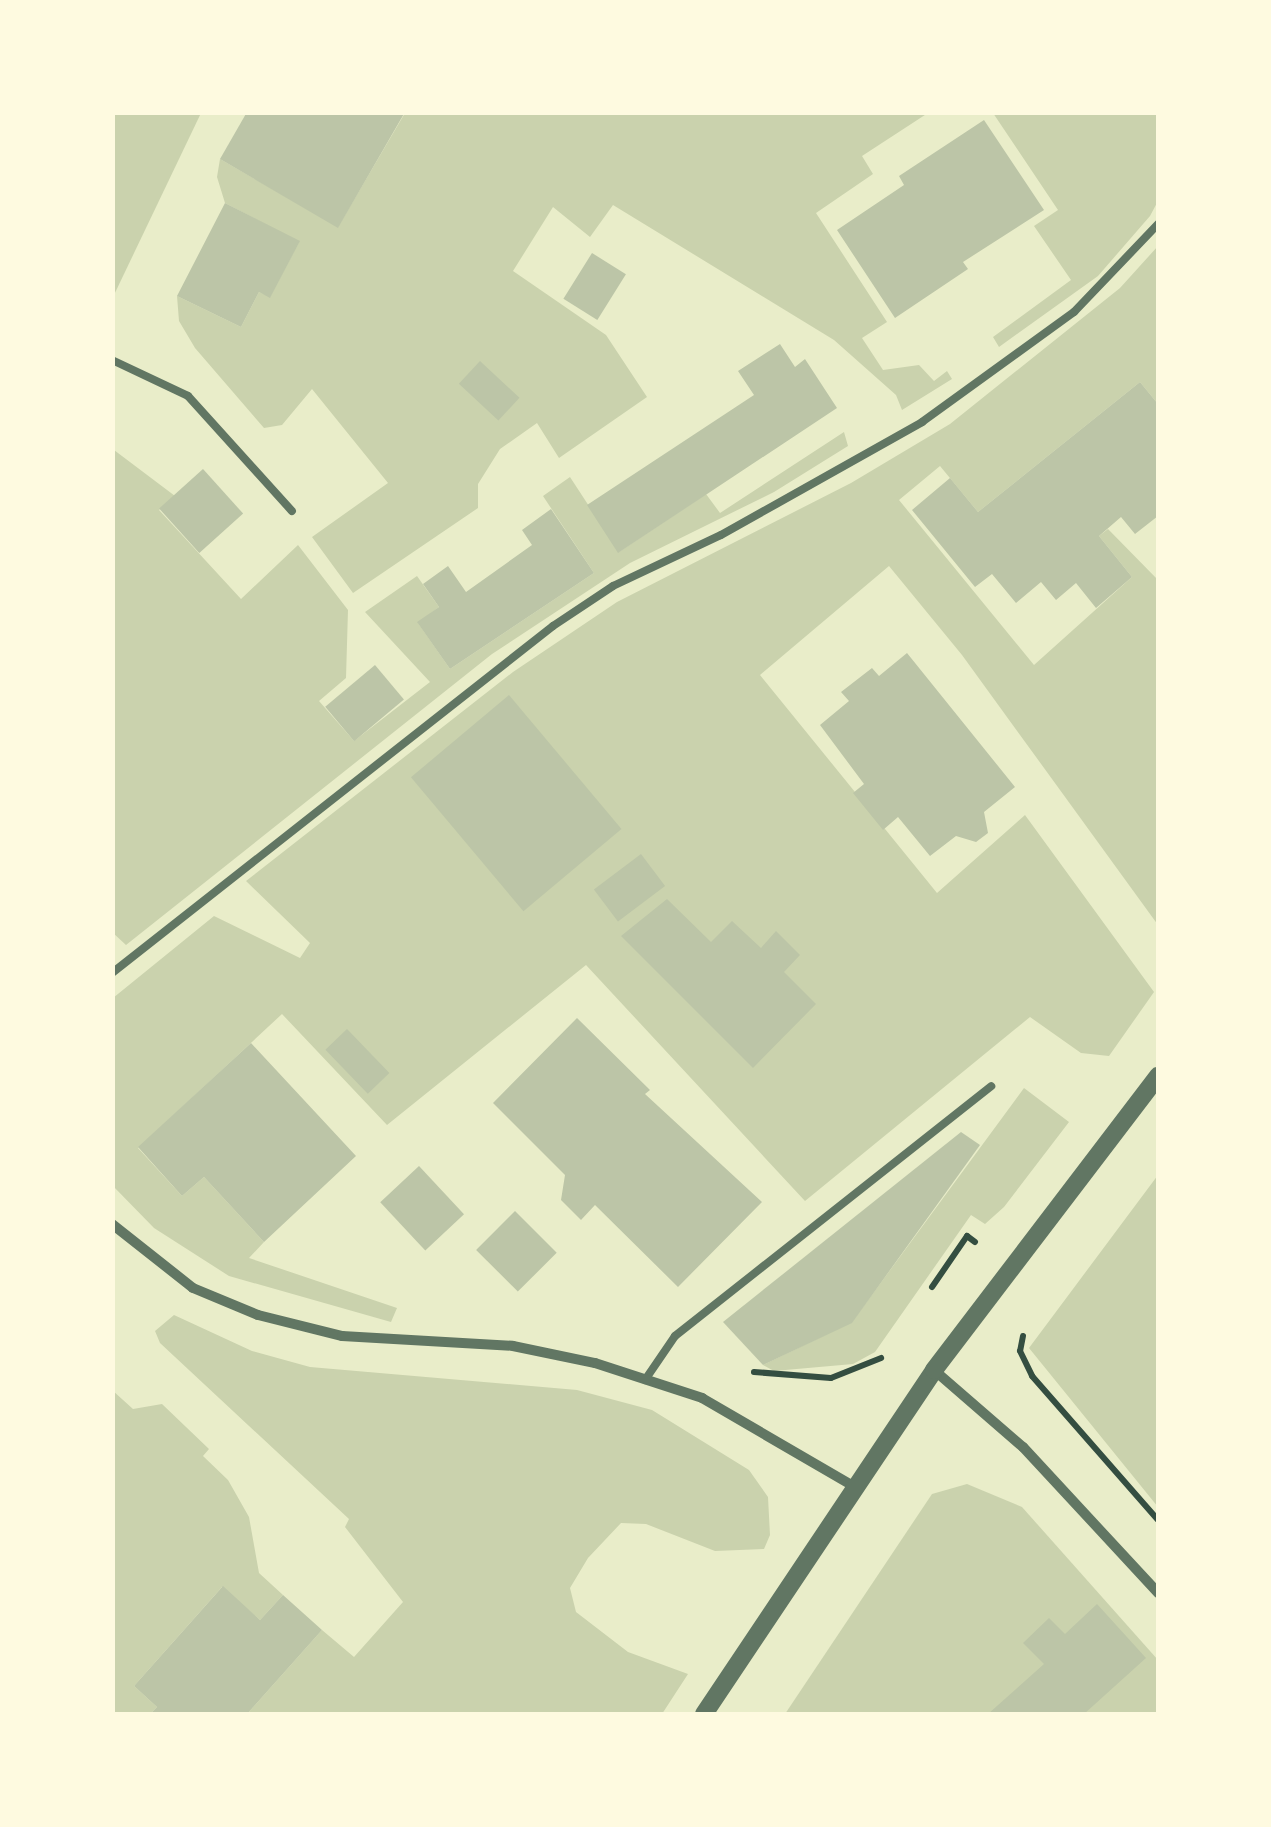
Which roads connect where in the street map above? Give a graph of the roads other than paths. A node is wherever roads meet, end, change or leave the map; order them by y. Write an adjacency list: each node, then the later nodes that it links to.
1 (1158, 224): 4 (lane)
2 (112, 360): 3 (lane)
3 (292, 511)
4 (112, 973)
5 (1158, 1076): 8 (street)
6 (991, 1086): 9 (lane)
7 (112, 1224): 9 (street)
8 (934, 1370): 10 (street); 11 (street)
9 (645, 1380): 10 (street)
10 (855, 1487): 12 (street)
11 (1158, 1593)
12 (704, 1714)

